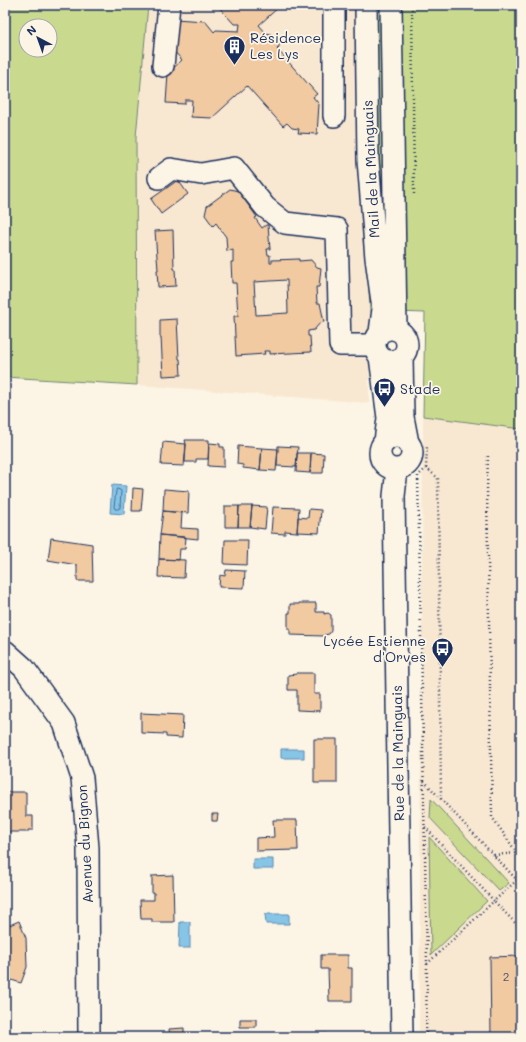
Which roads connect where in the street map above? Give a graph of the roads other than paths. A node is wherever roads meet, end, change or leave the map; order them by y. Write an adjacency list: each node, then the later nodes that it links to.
1 (169, 5): 5 (street)
2 (334, 5): 6 (street)
3 (366, 5): 8 (street, Mail de la Mainguais)
4 (391, 5): 8 (street, Mail de la Mainguais)
5 (163, 66)
6 (334, 116)
7 (159, 178): 8 (street)
8 (389, 338): 9 (street); 9 (street); 11 (street, Mail de la Mainguais)
9 (409, 354): 10 (street)
10 (417, 441): 11 (street); 12 (street)
11 (385, 442): 12 (street, Mail de la Mainguais)
12 (398, 469): 15 (street, Rue de la Mainguais)
13 (5, 651): 14 (street, Avenue du Bignon)
14 (89, 1037)
15 (402, 1037)

